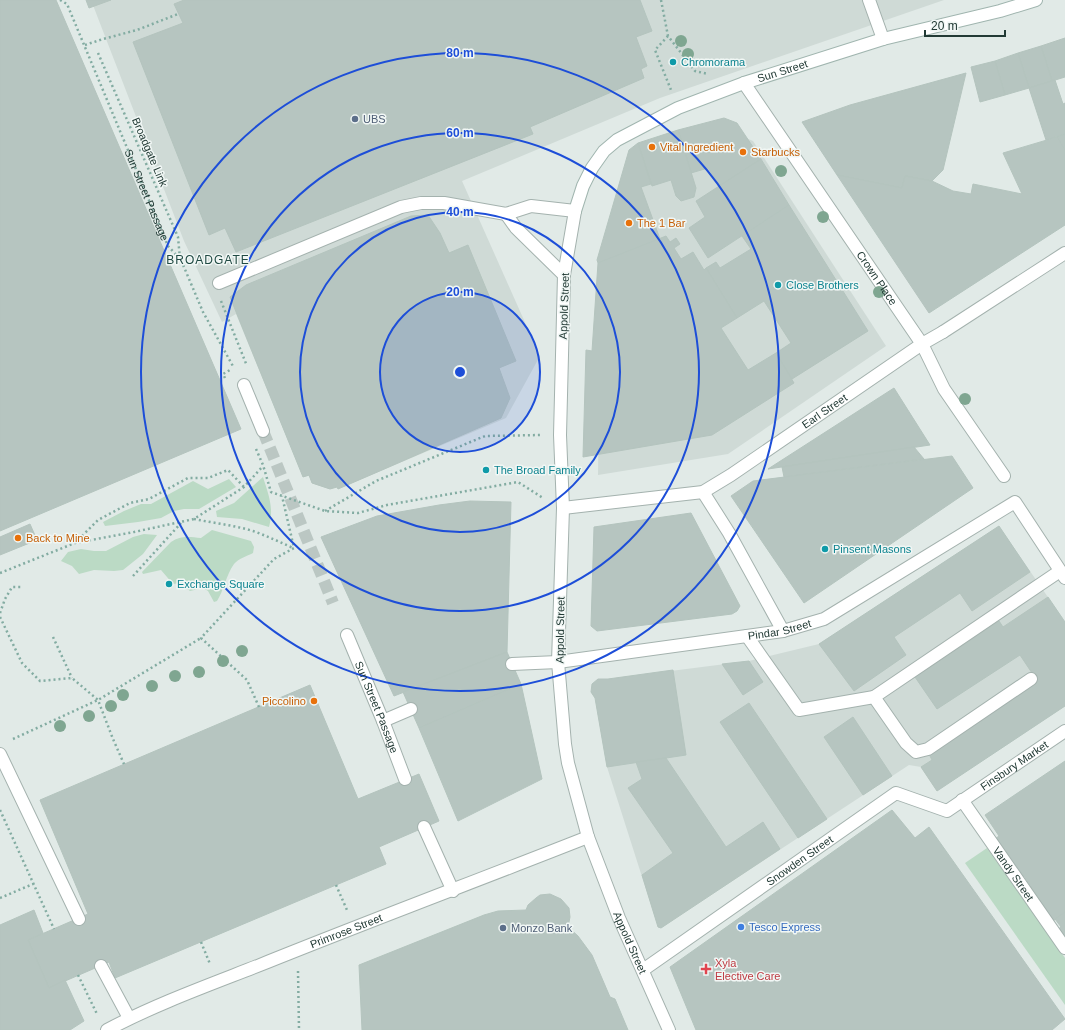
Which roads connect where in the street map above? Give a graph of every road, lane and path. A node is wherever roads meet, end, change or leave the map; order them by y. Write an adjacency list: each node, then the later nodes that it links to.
1 (60, 0): 8 (path, Sun Street Passage)
2 (661, 0): 6 (path)
3 (869, 0): 7 (street)
4 (1036, 0): 7 (street, Sun Street)
5 (178, 14): 8 (path)
6 (668, 36): 10 (path); 11 (path)
7 (883, 39): 12 (street, Sun Street)
8 (85, 45): 16 (path, Sun Street Passage)
9 (98, 53): 16 (path, Broadgate Link)
10 (709, 75)
11 (667, 81)
12 (744, 83): 13 (street, Sun Street); 19 (street, Crown Place)
13 (575, 211): 14 (street); 17 (street, Appold Street)
14 (506, 214): 17 (street); 18 (street)
15 (1065, 253): 19 (street, Earl Street)
16 (180, 260): 21 (path, Sun Street Passage)
17 (564, 275): 23 (street, Appold Street)
18 (219, 283): 20 (path)
19 (922, 344): 26 (street, Crown Place); 28 (street, Earl Street)
20 (249, 371)
21 (244, 385): 22 (street)
22 (263, 430)
23 (560, 435): 31 (street, Appold Street); 32 (path)
24 (253, 443): 25 (path)
25 (263, 465): 27 (path); 29 (path)
26 (1004, 476)
27 (244, 487): 33 (path); 35 (path)
28 (703, 492): 31 (street, Earl Street); 43 (street)
29 (282, 496): 32 (path); 36 (path)
30 (548, 502): 32 (path)
31 (563, 508): 48 (street, Appold Street)
32 (325, 511)
33 (194, 519): 34 (path); 36 (path)
34 (181, 522): 35 (path); 39 (path)
35 (75, 543): 37 (path)
36 (294, 548): 47 (path)
37 (0, 573)
38 (1062, 575): 43 (street, Pindar Street); 52 (street)
39 (133, 576)
40 (22, 587): 41 (path)
41 (0, 613)
42 (0, 617): 50 (path)
43 (783, 630): 45 (street, Pindar Street)
44 (347, 635): 56 (street, Sun Street Passage)
45 (747, 636): 48 (street, Pindar Street); 52 (street)
46 (53, 637): 50 (path)
47 (201, 638): 53 (path); 54 (path)
48 (558, 662): 49 (street, Pindar Street); 65 (street, Appold Street)
49 (512, 664)
50 (72, 678): 53 (path)
51 (1031, 679): 52 (street)
52 (874, 697)
53 (98, 700): 58 (path); 60 (path)
54 (259, 707)
55 (411, 709): 56 (street)
56 (383, 721): 61 (street, Sun Street Passage)
57 (1065, 731): 62 (street, Finsbury Market)
58 (7, 742)
59 (0, 754): 70 (street)
60 (124, 764)
61 (405, 779)
62 (962, 800): 73 (street, Vandy Street); 76 (street, Snowden Street)
63 (0, 810): 66 (path)
64 (424, 827): 68 (street)
65 (588, 837): 68 (street, Primrose Street); 76 (street, Appold Street)
66 (33, 884): 69 (path); 72 (path)
67 (336, 885): 71 (path)
68 (453, 890): 71 (street, Primrose Street)
69 (0, 898)
70 (79, 919)
71 (355, 928): 74 (street, Primrose Street)
72 (54, 929)
73 (1065, 948)
74 (299, 949): 79 (street, Primrose Street); 81 (path)
75 (101, 966): 79 (street)
76 (643, 970): 82 (street, Appold Street)
77 (78, 975): 78 (path)
78 (98, 1016)
79 (128, 1018): 80 (street, Primrose Street)
80 (107, 1030)
81 (299, 1030)
82 (669, 1030)

